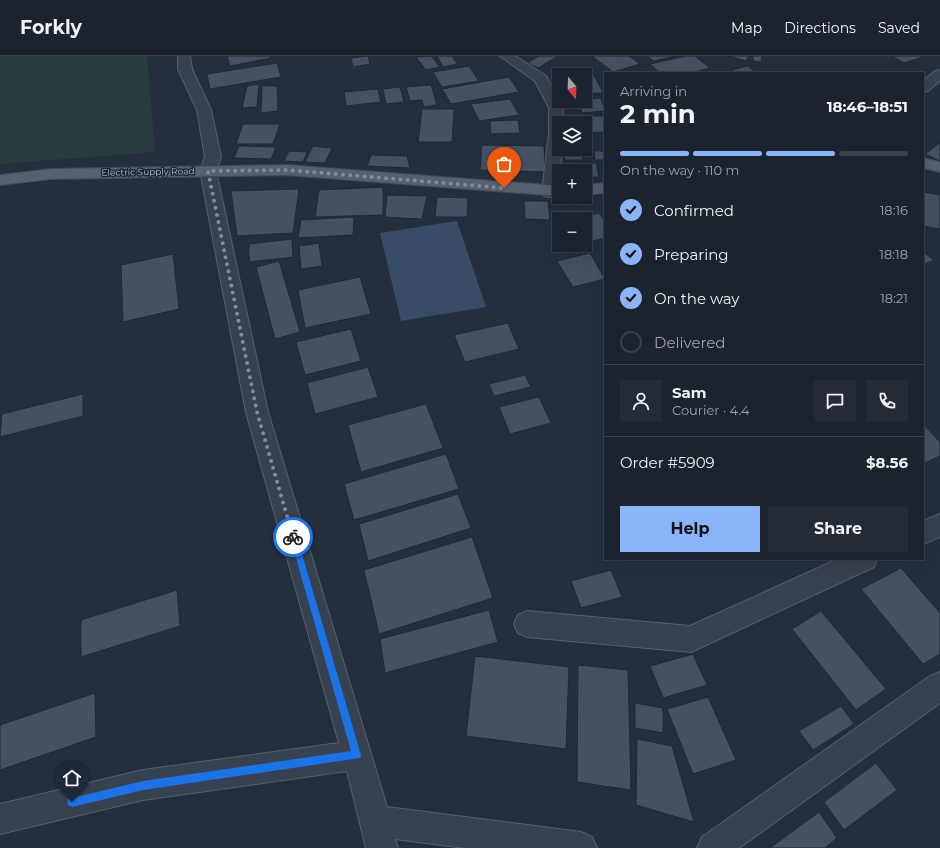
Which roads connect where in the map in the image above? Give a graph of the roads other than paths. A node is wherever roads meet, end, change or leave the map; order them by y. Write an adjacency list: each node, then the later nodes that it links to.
1 (184, 56): 9 (street)
2 (506, 56): 3 (street)
3 (526, 61): 7 (street)
4 (940, 74): 5 (street)
5 (924, 87)
6 (924, 163): 8 (main road)
7 (555, 164)
8 (940, 167)
9 (208, 171): 10 (main road, Electric Supply Road); 13 (main road, Electric Supply Road); 19 (street)
10 (0, 180)
11 (604, 188): 12 (main road)
12 (592, 189)
13 (552, 192)
14 (940, 525): 15 (street)
15 (924, 533)
16 (863, 560): 17 (street)
17 (527, 624)
18 (940, 686): 23 (street)
19 (357, 755): 20 (street); 21 (street)
20 (0, 819)
21 (379, 834): 22 (street)
22 (581, 848)
23 (713, 848)

